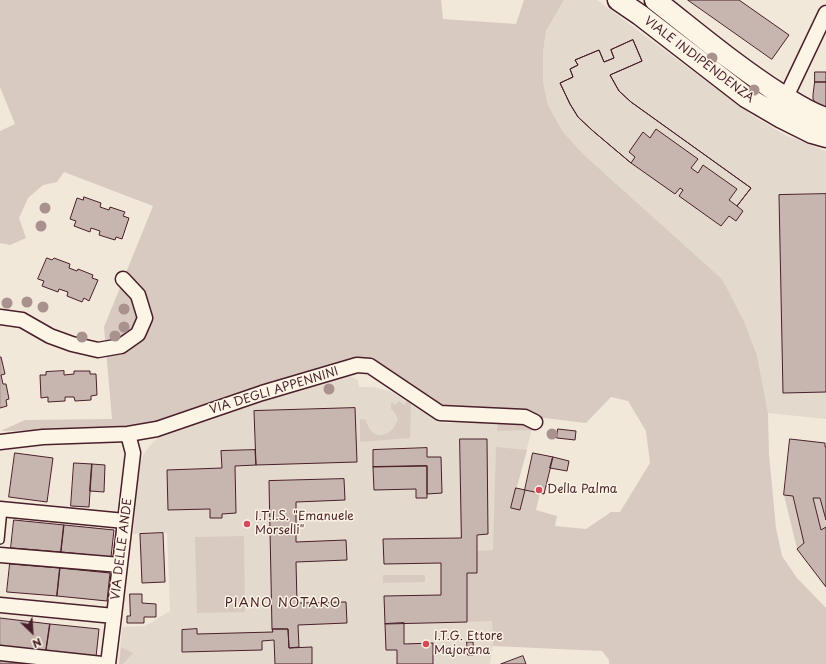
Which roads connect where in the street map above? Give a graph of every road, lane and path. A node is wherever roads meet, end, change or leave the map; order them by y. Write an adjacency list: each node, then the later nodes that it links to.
1 (618, 0): 6 (street, VIALE INDIPENDENZA)
2 (655, 0): 4 (street, VIALE INDIPENDENZA)
3 (826, 13): 4 (street)
4 (786, 97): 5 (street, VIALE INDIPENDENZA)
5 (826, 118)
6 (826, 137)
7 (123, 279): 8 (street)
8 (0, 317)
9 (535, 422): 10 (street, VIA DEGLI APPENNINI)
10 (128, 434): 11 (street, VIA DEGLI APPENNINI); 13 (street, VIA DELLE ANDE)
11 (0, 442)
12 (1, 509): 13 (street); 14 (lane)
13 (125, 521): 16 (street, VIA DELLE ANDE)
14 (0, 540)
15 (0, 555): 16 (street)
16 (120, 565): 18 (street, VIA DELLE ANDE)
17 (0, 605): 18 (street)
18 (114, 616): 21 (street, VIA DELLE ANDE)
19 (0, 653): 20 (street)
20 (102, 664)
21 (108, 664)

